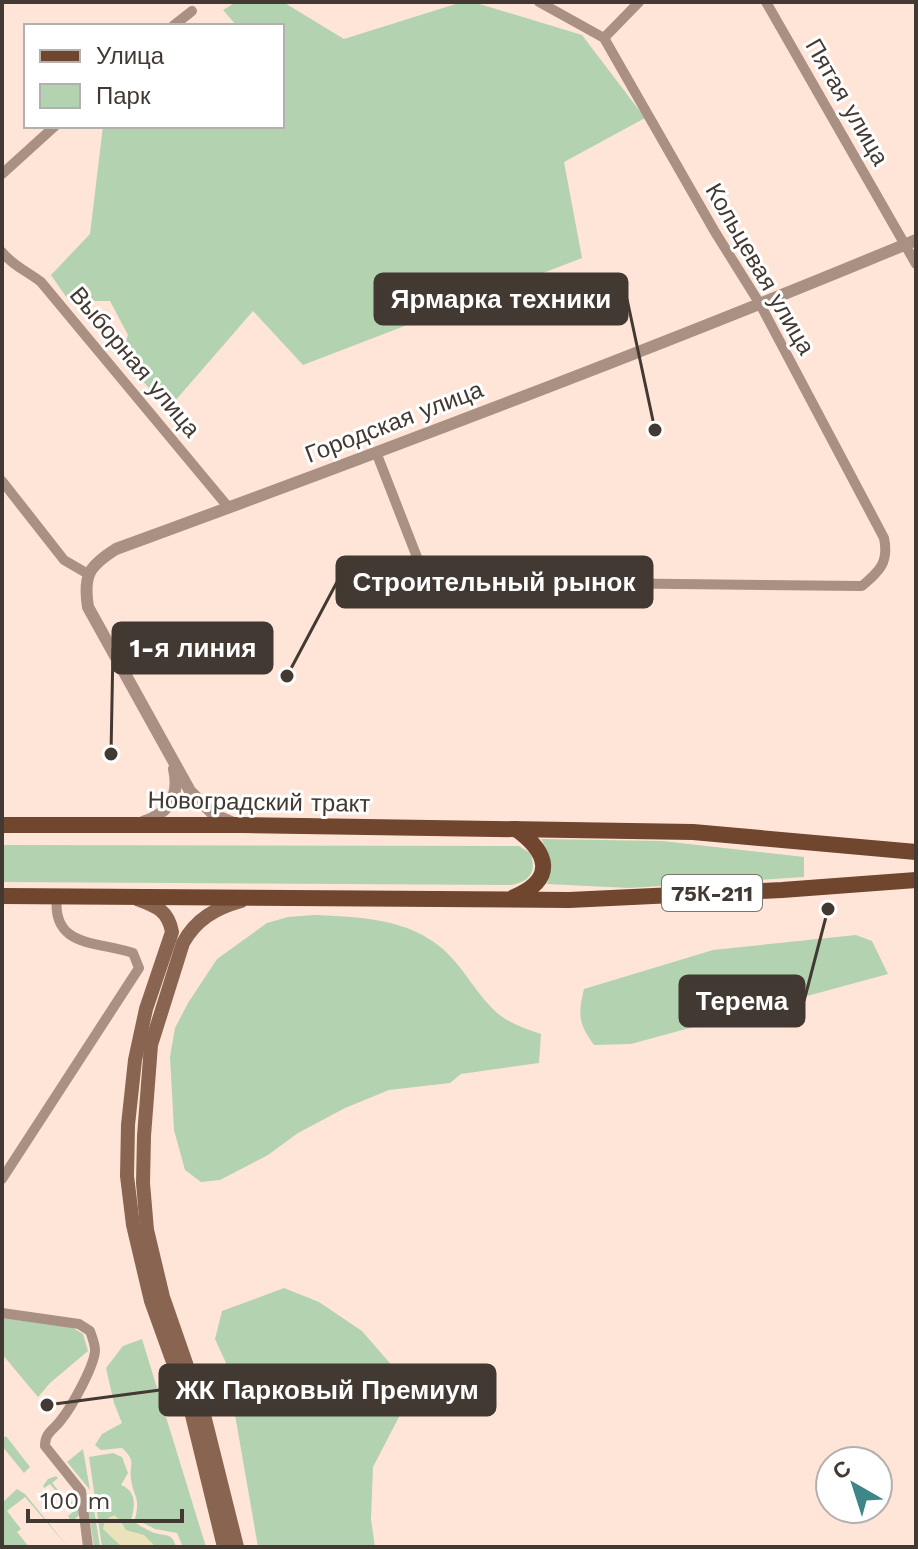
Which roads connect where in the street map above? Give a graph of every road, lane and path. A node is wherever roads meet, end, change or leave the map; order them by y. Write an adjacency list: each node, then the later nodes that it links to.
1 (539, 2): 6 (street)
2 (639, 2): 6 (street)
3 (766, 2): 9 (street, Пятая улица)
4 (192, 11): 5 (street)
5 (176, 24)
6 (604, 38): 12 (street, Кольцевая улица)
7 (53, 128): 8 (street)
8 (2, 174)
9 (911, 242): 11 (street, Пятая улица); 12 (street, Городская улица)
10 (2, 252): 15 (street, Выборная улица)
11 (916, 264)
12 (760, 304): 13 (street, Городская улица); 13 (street, Кольцевая улица)
13 (376, 452): 15 (street, Городская улица)
14 (2, 481): 16 (street)
15 (229, 508): 16 (street, Городская улица)
16 (88, 574): 17 (street)
17 (172, 762): 18 (street); 20 (street)
18 (137, 824): 19 (main road, Новоградский тракт); 20 (main road, Новоградский тракт)
19 (2, 825)
20 (243, 825): 21 (main road, Новоградский тракт)
21 (516, 829): 22 (main road, Новоградский тракт); 28 (main road)
22 (916, 852)
23 (916, 880): 28 (main road, 75К-211)
24 (2, 896): 25 (main road, 75К-211)
25 (57, 896): 26 (main road, 75К-211); 29 (street)
26 (133, 897): 27 (main road, 75К-211); 32 (main road)
27 (249, 898): 28 (main road, 75К-211); 33 (main road)
28 (507, 900)
29 (2, 1179)
30 (2, 1313): 31 (street)
31 (88, 1547)
32 (224, 1547)
33 (237, 1547)

